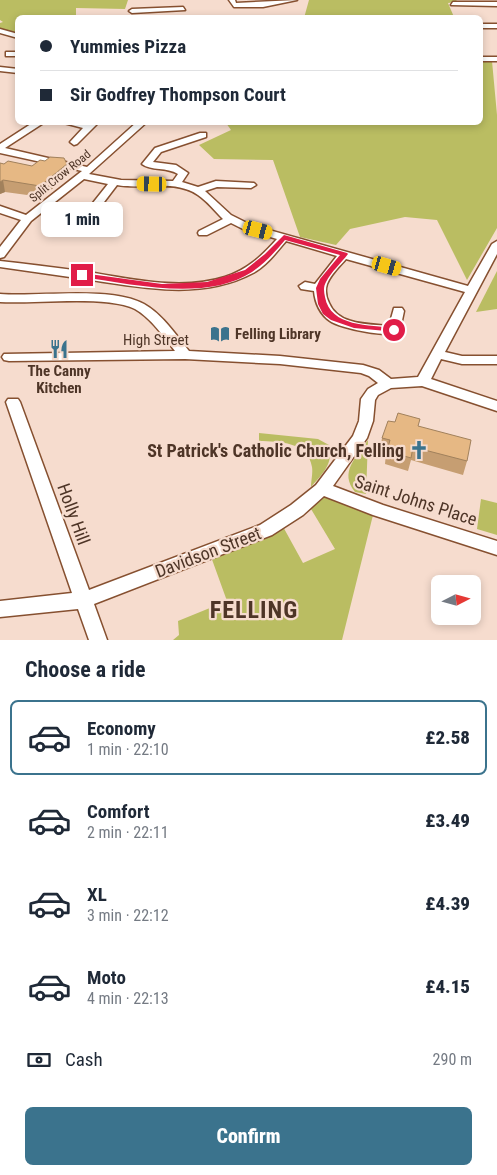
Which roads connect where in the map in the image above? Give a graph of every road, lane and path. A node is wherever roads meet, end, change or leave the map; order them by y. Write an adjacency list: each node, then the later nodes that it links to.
1 (179, 0): 7 (street)
2 (232, 0): 3 (street)
3 (294, 0)
4 (472, 2): 5 (street); 6 (street)
5 (454, 4)
6 (495, 4): 9 (street)
7 (183, 9): 8 (street); 10 (street)
8 (132, 10)
9 (497, 11)
10 (184, 15)
11 (483, 26): 12 (street)
12 (497, 26)
13 (0, 31): 14 (street)
14 (9, 33): 15 (street); 16 (street)
15 (15, 35)
16 (0, 37)
17 (483, 59): 18 (street)
18 (497, 59)
19 (15, 62): 20 (street)
20 (3, 69)
21 (37, 125): 26 (street)
22 (92, 125): 25 (street)
23 (140, 125): 27 (street, Split Crow Road)
24 (203, 135): 29 (street)
25 (74, 142)
26 (2, 151): 27 (street)
27 (86, 173): 28 (street); 33 (street, Split Crow Road)
28 (114, 182): 29 (street); 35 (street)
29 (176, 184): 31 (street)
30 (251, 184): 31 (street)
31 (197, 190): 34 (street)
32 (0, 209): 33 (street)
33 (27, 219): 40 (street, Split Crow Road)
34 (232, 219): 36 (street); 37 (street)
35 (81, 226)
36 (203, 233)
37 (284, 238): 39 (street); 41 (street)
38 (497, 244): 45 (street)
39 (344, 254): 42 (street); 44 (street)
40 (0, 255)
41 (0, 264)
42 (441, 282): 45 (street); 47 (street)
43 (305, 286): 44 (street)
44 (320, 288): 48 (street)
45 (473, 291): 47 (street)
46 (0, 298): 50 (street)
47 (463, 309): 49 (street)
48 (398, 311)
49 (438, 354): 52 (street); 53 (street)
50 (185, 355): 51 (street, High Street); 54 (street, High Street)
51 (8, 357)
52 (497, 360)
53 (423, 380): 54 (street); 56 (street)
54 (388, 384): 57 (street, Davidson Street)
55 (13, 402): 59 (street, Holly Hill)
56 (497, 406)
57 (322, 489): 58 (street, Saint Johns Place); 59 (street, Davidson Street)
58 (497, 548)
59 (84, 600): 60 (street, Davidson Street); 61 (street, Holly Hill)
60 (0, 609)
61 (98, 640)

